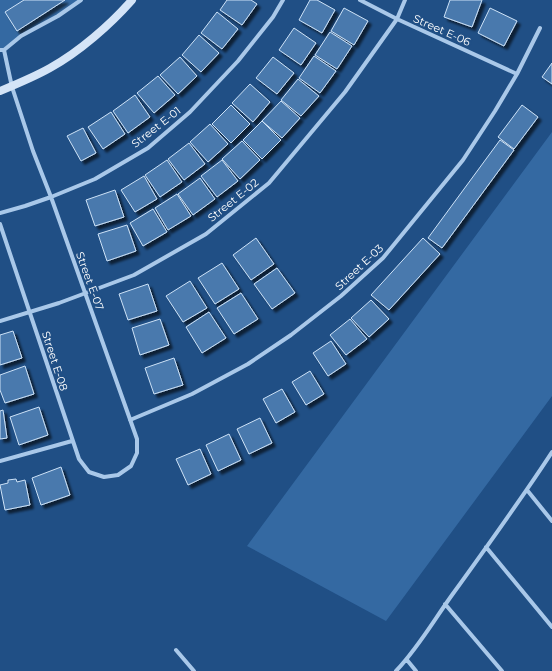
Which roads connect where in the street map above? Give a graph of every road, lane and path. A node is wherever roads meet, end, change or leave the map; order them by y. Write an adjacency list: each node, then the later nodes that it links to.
1 (81, 0): 8 (street)
2 (132, 0): 10 (street)
3 (283, 0): 12 (street, Street E-01)
4 (360, 0): 6 (street, Street E-06)
5 (405, 0): 6 (street, Street E-02)
6 (397, 19): 9 (street, Street E-06); 15 (street, Street E-02)
7 (540, 28): 9 (street, Street E-03)
8 (2, 50): 10 (street, Street E-07)
9 (517, 74): 18 (street, Street E-03)
10 (12, 86): 11 (street); 12 (street, Street E-07)
11 (0, 91)
12 (51, 197): 13 (street, Street E-01); 15 (street, Street E-07)
13 (0, 213)
14 (0, 224): 16 (street, Street E-08)
15 (85, 294): 16 (street, Street E-02); 18 (street, Street E-07)
16 (30, 313): 17 (street, Street E-02); 19 (street, Street E-08)
17 (0, 321)
18 (130, 420): 22 (street, Street E-07)
19 (72, 441): 21 (street); 22 (street, Street E-08)
20 (552, 452): 23 (street)
21 (0, 461)
22 (118, 476)
23 (527, 490): 24 (street); 25 (street)
24 (552, 521)
25 (486, 547): 26 (street); 27 (street)
26 (445, 604): 29 (street); 33 (street)
27 (552, 627)
28 (176, 650): 30 (street)
29 (407, 660): 31 (street); 32 (street)
30 (194, 671)
31 (396, 671)
32 (416, 671)
33 (502, 671)

